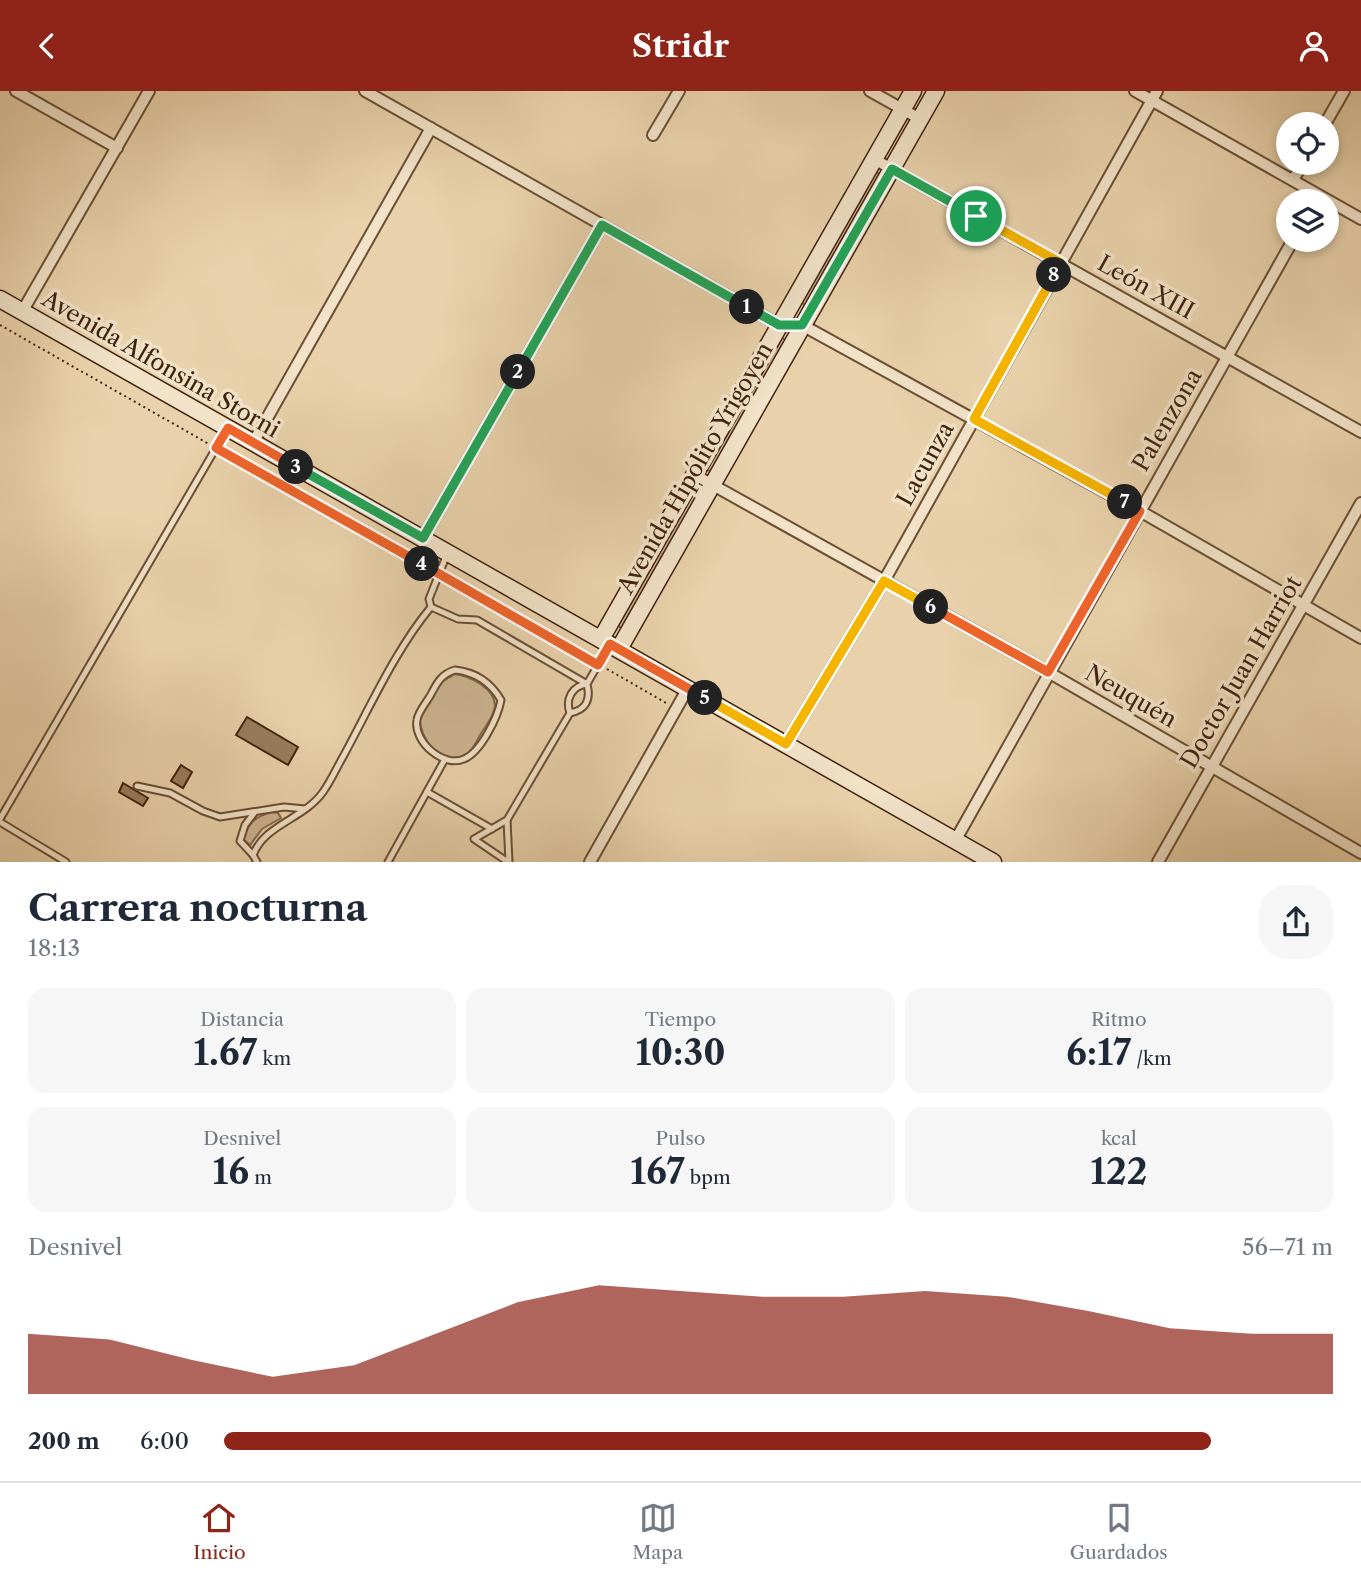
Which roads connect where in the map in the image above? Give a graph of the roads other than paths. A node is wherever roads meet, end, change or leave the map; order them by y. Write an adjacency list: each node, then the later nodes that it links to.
1 (16, 91): 16 (street)
2 (149, 91): 16 (street)
3 (365, 91): 14 (street)
4 (679, 91): 15 (street)
5 (870, 91): 11 (street)
6 (913, 91): 11 (main road, Avenida Hipólito Yrigoyen)
7 (936, 91): 13 (main road, Avenida Hipólito Yrigoyen)
8 (1135, 91): 10 (street)
9 (1343, 91): 12 (street)
10 (1154, 96): 20 (street); 26 (street, Lacunza)
11 (903, 109): 13 (street); 17 (main road, Avenida Hipólito Yrigoyen)
12 (1332, 112)
13 (920, 119): 18 (main road, Avenida Hipólito Yrigoyen)
14 (431, 128): 24 (street); 35 (street)
15 (653, 135)
16 (117, 149): 28 (street)
17 (874, 159): 18 (street, León XIII); 29 (main road, Avenida Hipólito Yrigoyen)
18 (892, 169): 26 (street, León XIII); 30 (main road, Avenida Hipólito Yrigoyen)
19 (1296, 175): 20 (street)
20 (1293, 180): 21 (street)
21 (1304, 189)
22 (1339, 209): 23 (street)
23 (1361, 219)
24 (602, 225): 29 (street); 40 (street)
25 (1286, 252): 31 (street, Palenzona)
26 (1061, 263): 31 (street, León XIII); 32 (street, Lacunza)
27 (0, 299): 28 (main road, Avenida Alfonsina Storni)
28 (22, 312): 33 (main road, Avenida Alfonsina Storni)
29 (779, 325): 30 (street); 36 (main road, Avenida Hipólito Yrigoyen)
30 (802, 325): 32 (street); 37 (main road, Avenida Hipólito Yrigoyen)
31 (1228, 356): 34 (street, León XIII); 39 (street, Palenzona)
32 (974, 419): 39 (street); 42 (street, Lacunza)
33 (228, 428): 35 (main road, Avenida Alfonsina Storni); 59 (lane)
34 (1361, 432)
35 (253, 443): 40 (main road, Avenida Alfonsina Storni)
36 (695, 475): 37 (street, Neuquén); 46 (main road, Avenida Hipólito Yrigoyen)
37 (712, 485): 42 (street, Neuquén); 46 (main road, Avenida Hipólito Yrigoyen)
38 (1361, 503): 43 (street, Doctor Juan Harriot)
39 (1140, 511): 43 (street); 47 (street, Palenzona)
40 (423, 538): 41 (main road, Avenida Alfonsina Storni)
41 (448, 552): 44 (lane); 46 (main road, Avenida Alfonsina Storni)
42 (884, 581): 47 (street, Neuquén); 51 (street, Lacunza)
43 (1304, 604): 45 (street); 53 (street, Doctor Juan Harriot)
44 (431, 607): 48 (lane); 56 (lane)
45 (1361, 638)
46 (610, 644): 48 (lane); 49 (main road, Avenida Alfonsina Storni)
47 (1048, 672): 53 (street, Neuquén); 61 (street, Palenzona)
48 (587, 684): 50 (lane); 50 (lane)
49 (688, 688): 51 (main road, Avenida Alfonsina Storni); 67 (street)
50 (570, 713): 58 (lane)
51 (786, 744): 61 (main road, Avenida Alfonsina Storni)
52 (445, 759): 52 (lane); 55 (lane)
53 (1211, 766): 62 (street, Neuquén); 69 (street, Doctor Juan Harriot)
54 (137, 786): 57 (lane)
55 (427, 792): 60 (lane); 65 (lane)
56 (305, 809): 57 (lane); 63 (lane)
57 (255, 812): 63 (lane)
58 (507, 820): 60 (lane); 66 (lane)
59 (0, 821): 64 (lane)
60 (492, 829): 66 (lane)
61 (955, 841): 68 (main road, Avenida Alfonsina Storni)
62 (1361, 853)
63 (255, 858)
64 (66, 862)
65 (388, 862)
66 (508, 862)
67 (590, 862)
68 (993, 862)
69 (1158, 862)

